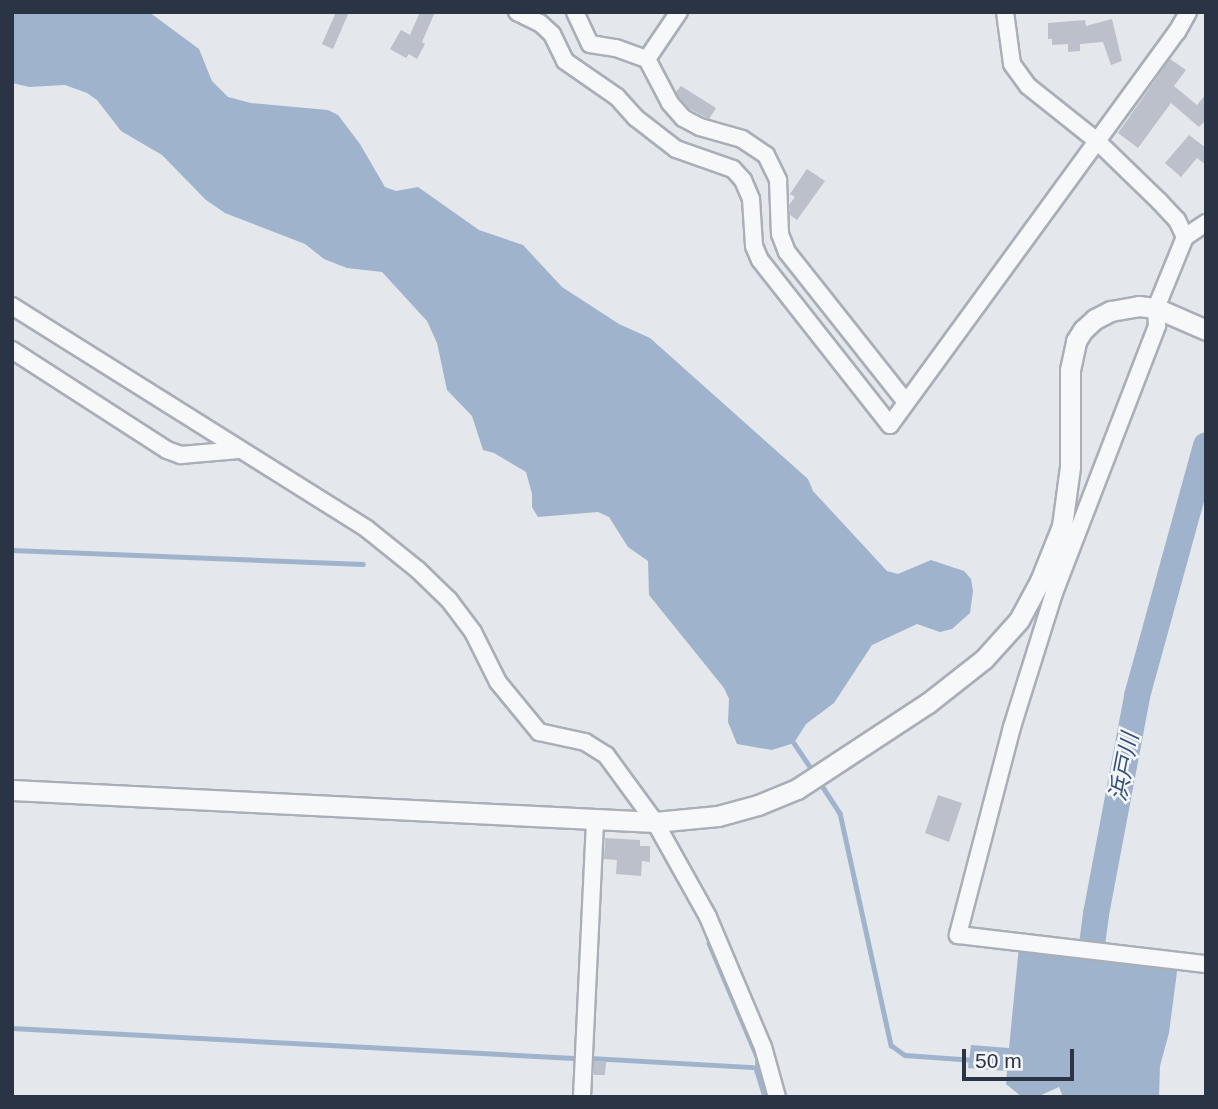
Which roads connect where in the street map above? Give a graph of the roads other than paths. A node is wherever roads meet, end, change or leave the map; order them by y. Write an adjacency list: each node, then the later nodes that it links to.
1 (517, 12): 13 (street)
2 (575, 12): 6 (street)
3 (680, 12): 6 (street)
4 (1005, 12): 7 (street)
5 (1188, 12): 7 (street)
6 (647, 59): 13 (street)
7 (1096, 140): 8 (street); 13 (street)
8 (1195, 230): 10 (street)
9 (12, 306): 14 (street)
10 (1156, 308): 11 (street); 17 (street); 18 (street)
11 (1206, 330)
12 (12, 350): 14 (street)
13 (906, 402)
14 (239, 450): 17 (street)
15 (12, 790): 16 (street)
16 (595, 820): 17 (street); 19 (street)
17 (655, 822): 20 (street)
18 (1206, 964)
19 (582, 1097)
20 (776, 1097)

